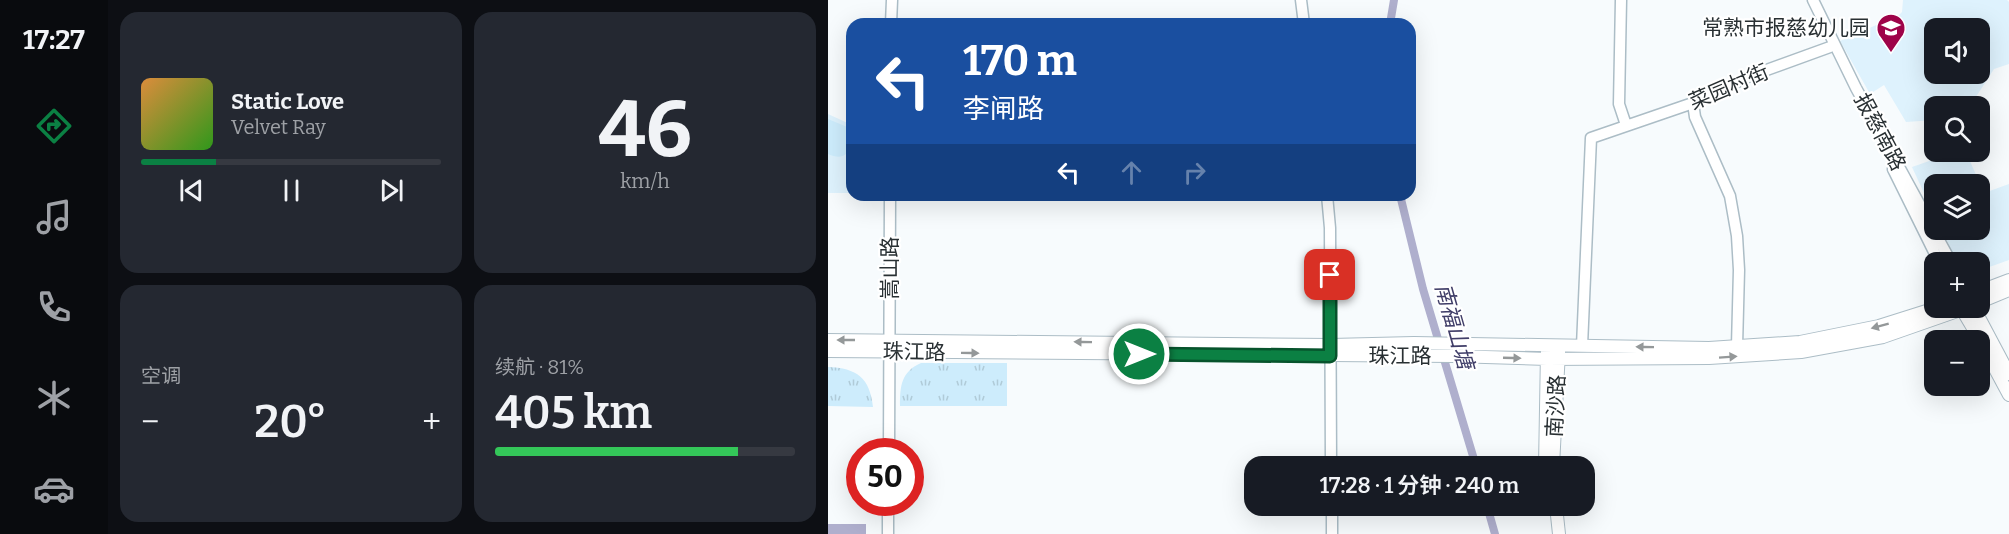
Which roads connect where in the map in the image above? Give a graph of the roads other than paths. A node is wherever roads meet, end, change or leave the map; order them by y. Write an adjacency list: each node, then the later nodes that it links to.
1 (892, 0): 6 (street)
2 (1301, 0): 7 (street)
3 (1621, 0): 10 (street)
4 (1808, 0): 8 (street, 报慈南路)
5 (1813, 0): 14 (street, 报慈南路)
6 (891, 18)
7 (1303, 18)
8 (1830, 47): 9 (street, 菜园村街); 13 (street, 报慈南路)
9 (1693, 104): 10 (street, 菜园村街); 25 (street)
10 (1626, 125): 24 (street, 菜园村街)
11 (890, 201): 23 (street, 嵩山路)
12 (1327, 201): 26 (street)
13 (1934, 252)
14 (1946, 252)
15 (2009, 280): 16 (main road)
16 (1990, 287)
17 (2009, 290): 18 (main road)
18 (1990, 298)
19 (1924, 312): 25 (main road, 珠江路, one-way to 25)
20 (1937, 318): 28 (main road, 珠江路, one-way to 20)
21 (1973, 318): 30 (main road)
22 (828, 340): 23 (main road, 珠江路, one-way to 22)
23 (889, 346): 26 (main road, 珠江路); 27 (main road, 珠江路); 32 (street, 嵩山路)
24 (1582, 346): 25 (main road, 珠江路, one-way to 24); 28 (main road, 珠江路)
25 (1737, 346)
26 (1330, 350): 28 (main road, 珠江路); 33 (street)
27 (828, 351)
28 (1553, 352): 34 (main road, 南沙路); 35 (main road, 南沙路)
29 (1990, 360): 31 (main road)
30 (2009, 374)
31 (2009, 395)
32 (889, 438)
33 (1331, 456)
34 (1546, 456)
35 (1553, 456)
36 (888, 516): 40 (street)
37 (1332, 516): 41 (street)
38 (1549, 516): 42 (main road)
39 (1557, 516): 43 (main road)
40 (888, 534)
41 (1332, 534)
42 (1551, 534)
43 (1559, 534)

